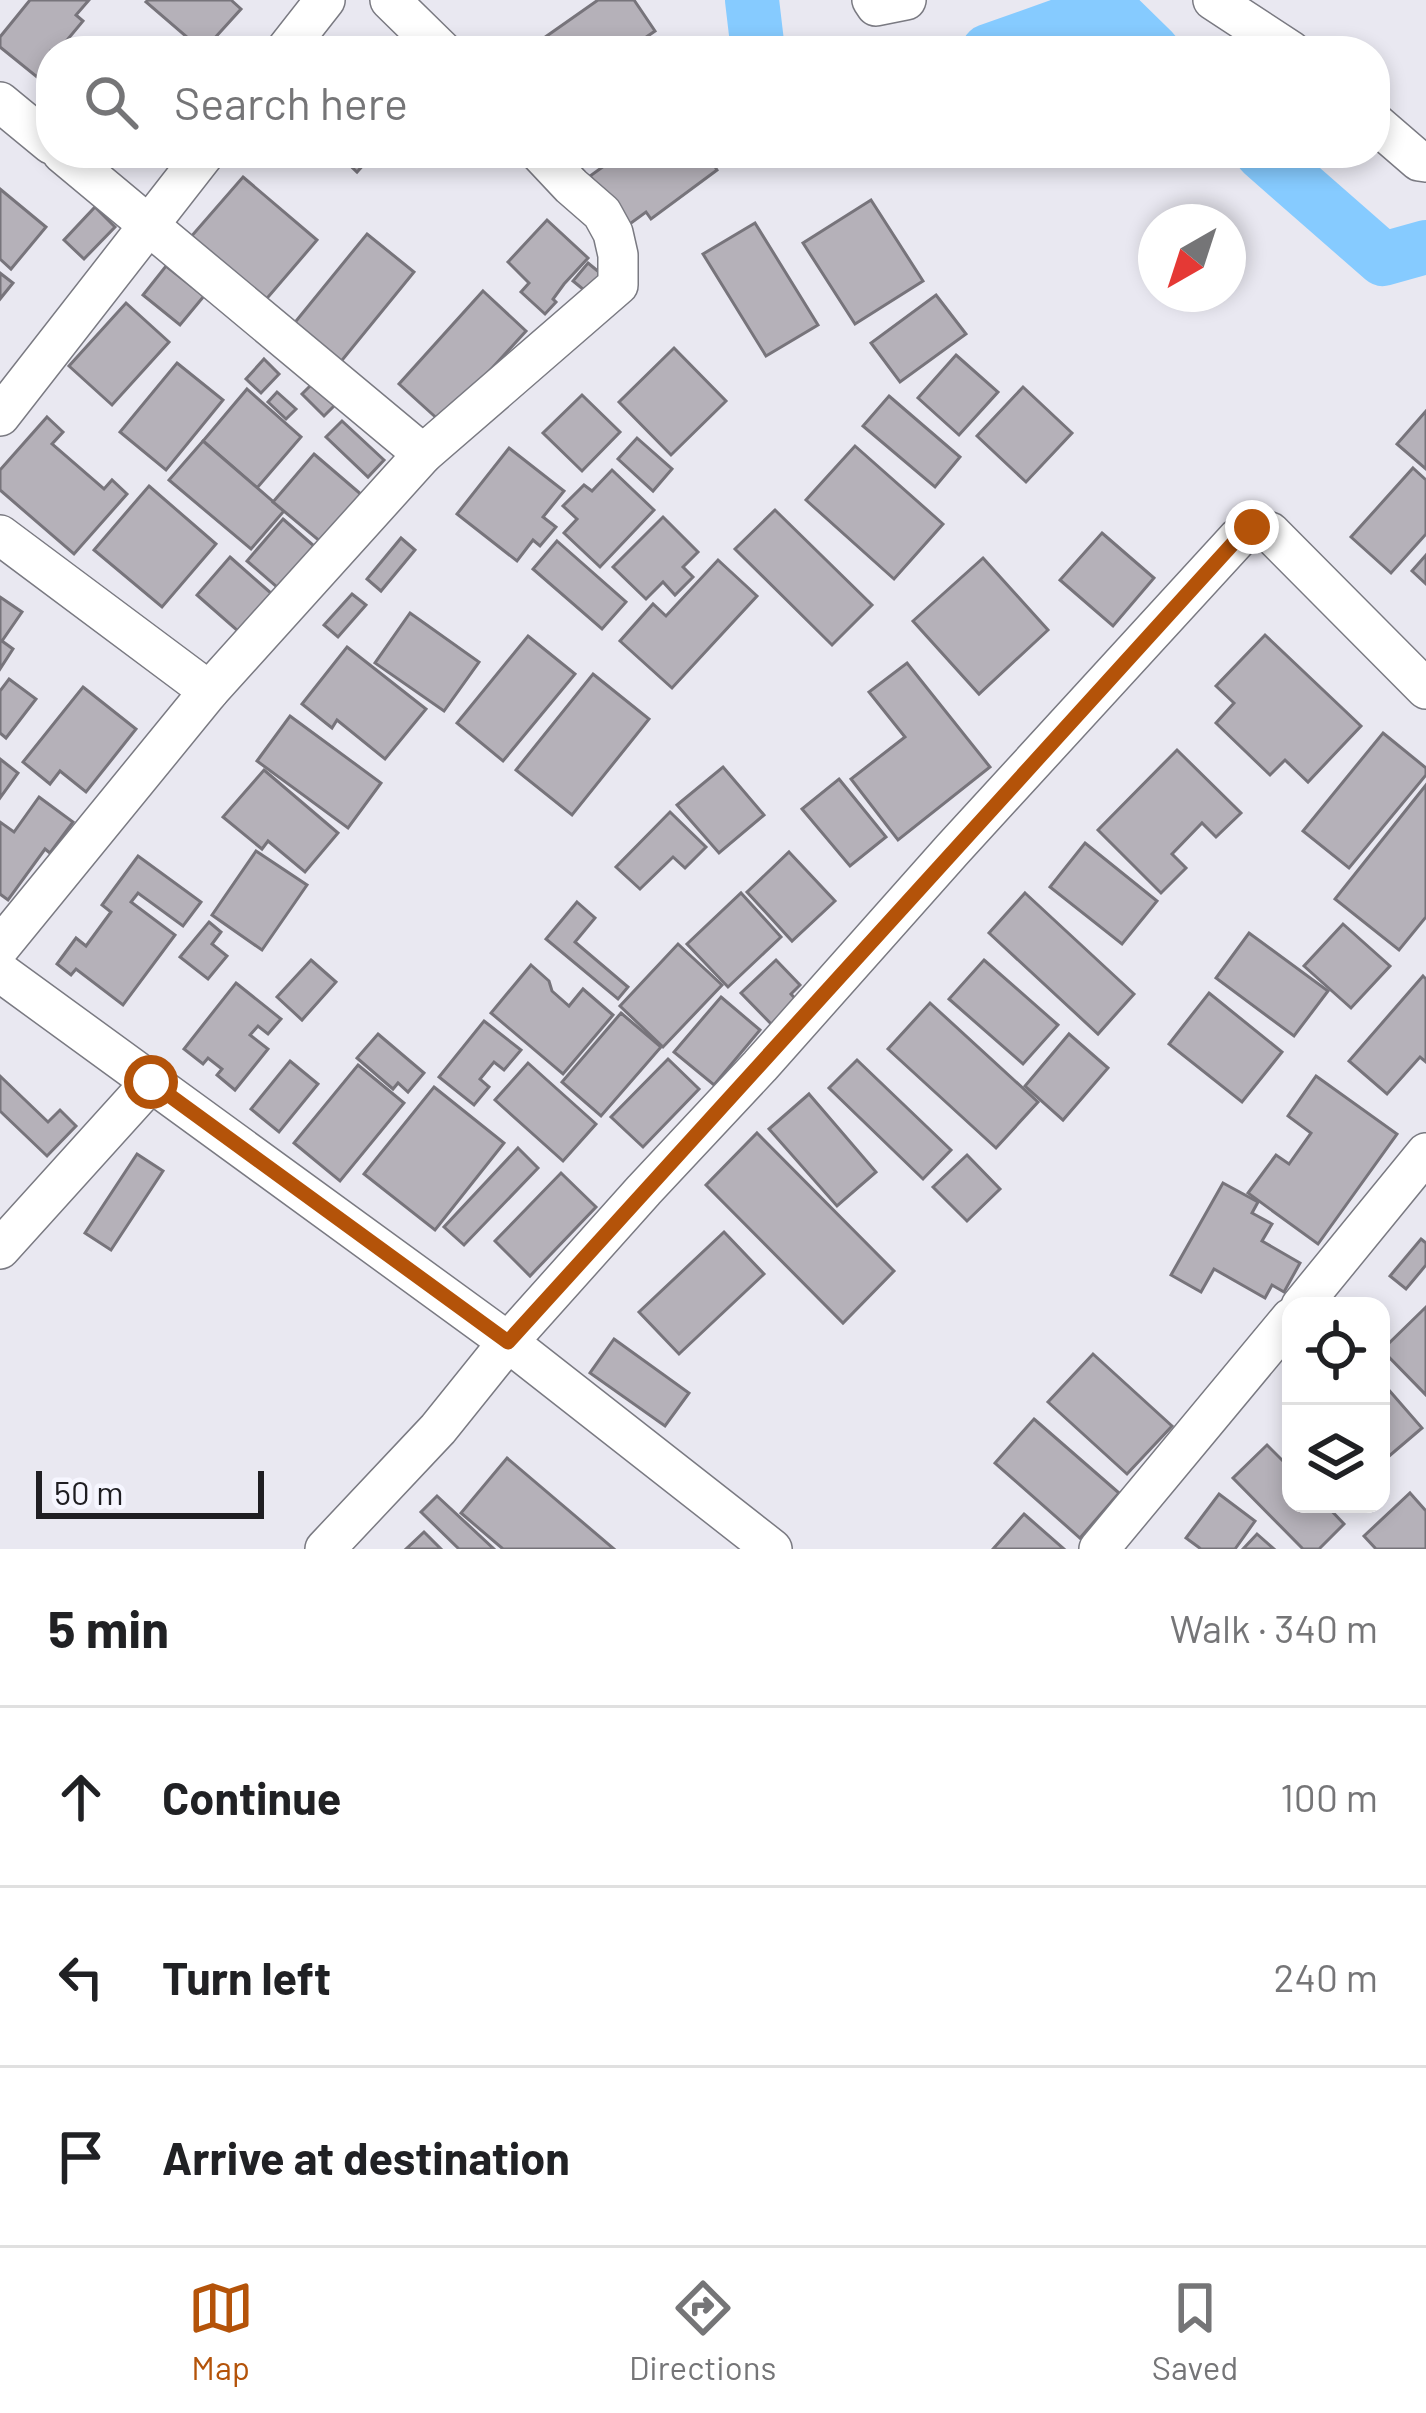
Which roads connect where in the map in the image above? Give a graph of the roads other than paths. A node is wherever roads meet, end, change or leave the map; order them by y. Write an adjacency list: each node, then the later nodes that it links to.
1 (325, 0): 6 (street)
2 (390, 0): 7 (street)
3 (872, 0): 4 (street)
4 (906, 0)
5 (1213, 0): 8 (street)
6 (297, 36)
7 (427, 36)
8 (1268, 36)
9 (0, 102): 10 (street)
10 (36, 132)
11 (1390, 136): 12 (street)
12 (1426, 162)
13 (80, 168): 16 (street)
14 (193, 168): 16 (street)
15 (554, 168): 18 (street)
16 (149, 224): 17 (street); 18 (street)
17 (0, 416)
18 (423, 454): 21 (street)
19 (0, 535): 21 (street)
20 (1426, 689): 29 (street)
21 (209, 691): 22 (street)
22 (0, 947)
23 (0, 972): 24 (street)
24 (151, 1082): 26 (street); 29 (street)
25 (1426, 1153): 27 (street)
26 (0, 1249)
27 (1308, 1297)
28 (1282, 1329): 32 (street)
29 (508, 1342): 30 (street); 31 (street)
30 (325, 1549)
31 (772, 1549)
32 (1099, 1549)

